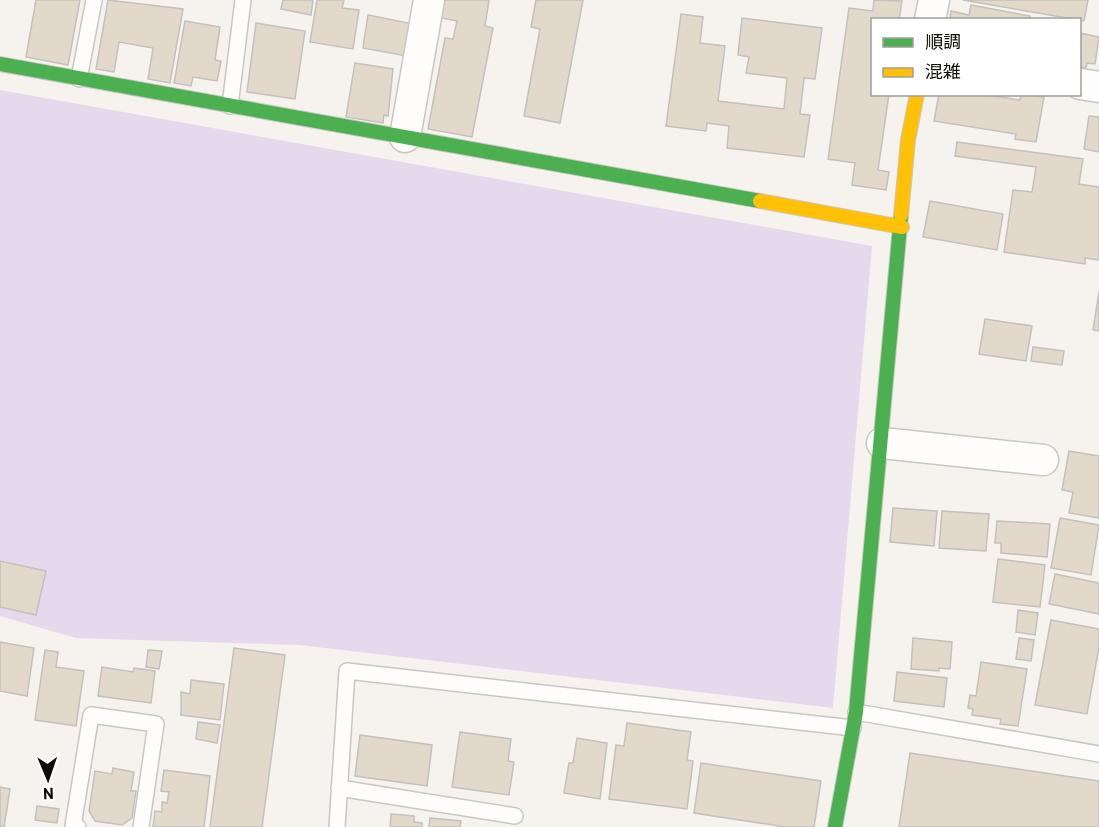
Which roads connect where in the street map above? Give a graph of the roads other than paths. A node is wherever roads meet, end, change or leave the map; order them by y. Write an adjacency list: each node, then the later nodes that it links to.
1 (94, 0): 7 (lane)
2 (243, 0): 11 (lane)
3 (429, 0): 12 (street)
4 (934, 0): 5 (street)
5 (930, 18)
6 (0, 64): 7 (street)
7 (79, 79): 11 (street)
8 (1081, 84): 9 (street)
9 (1099, 87)
10 (917, 96): 13 (street)
11 (230, 106): 12 (street)
12 (405, 137): 13 (street)
13 (902, 227): 14 (street)
14 (882, 443): 15 (street); 16 (street)
15 (1043, 460)
16 (856, 712): 17 (street); 18 (lane)
17 (853, 728): 19 (lane); 24 (street)
18 (1099, 754)
19 (339, 788): 20 (lane); 23 (lane)
20 (515, 816)
21 (78, 827): 22 (lane)
22 (141, 827)
23 (337, 827)
24 (835, 827)

